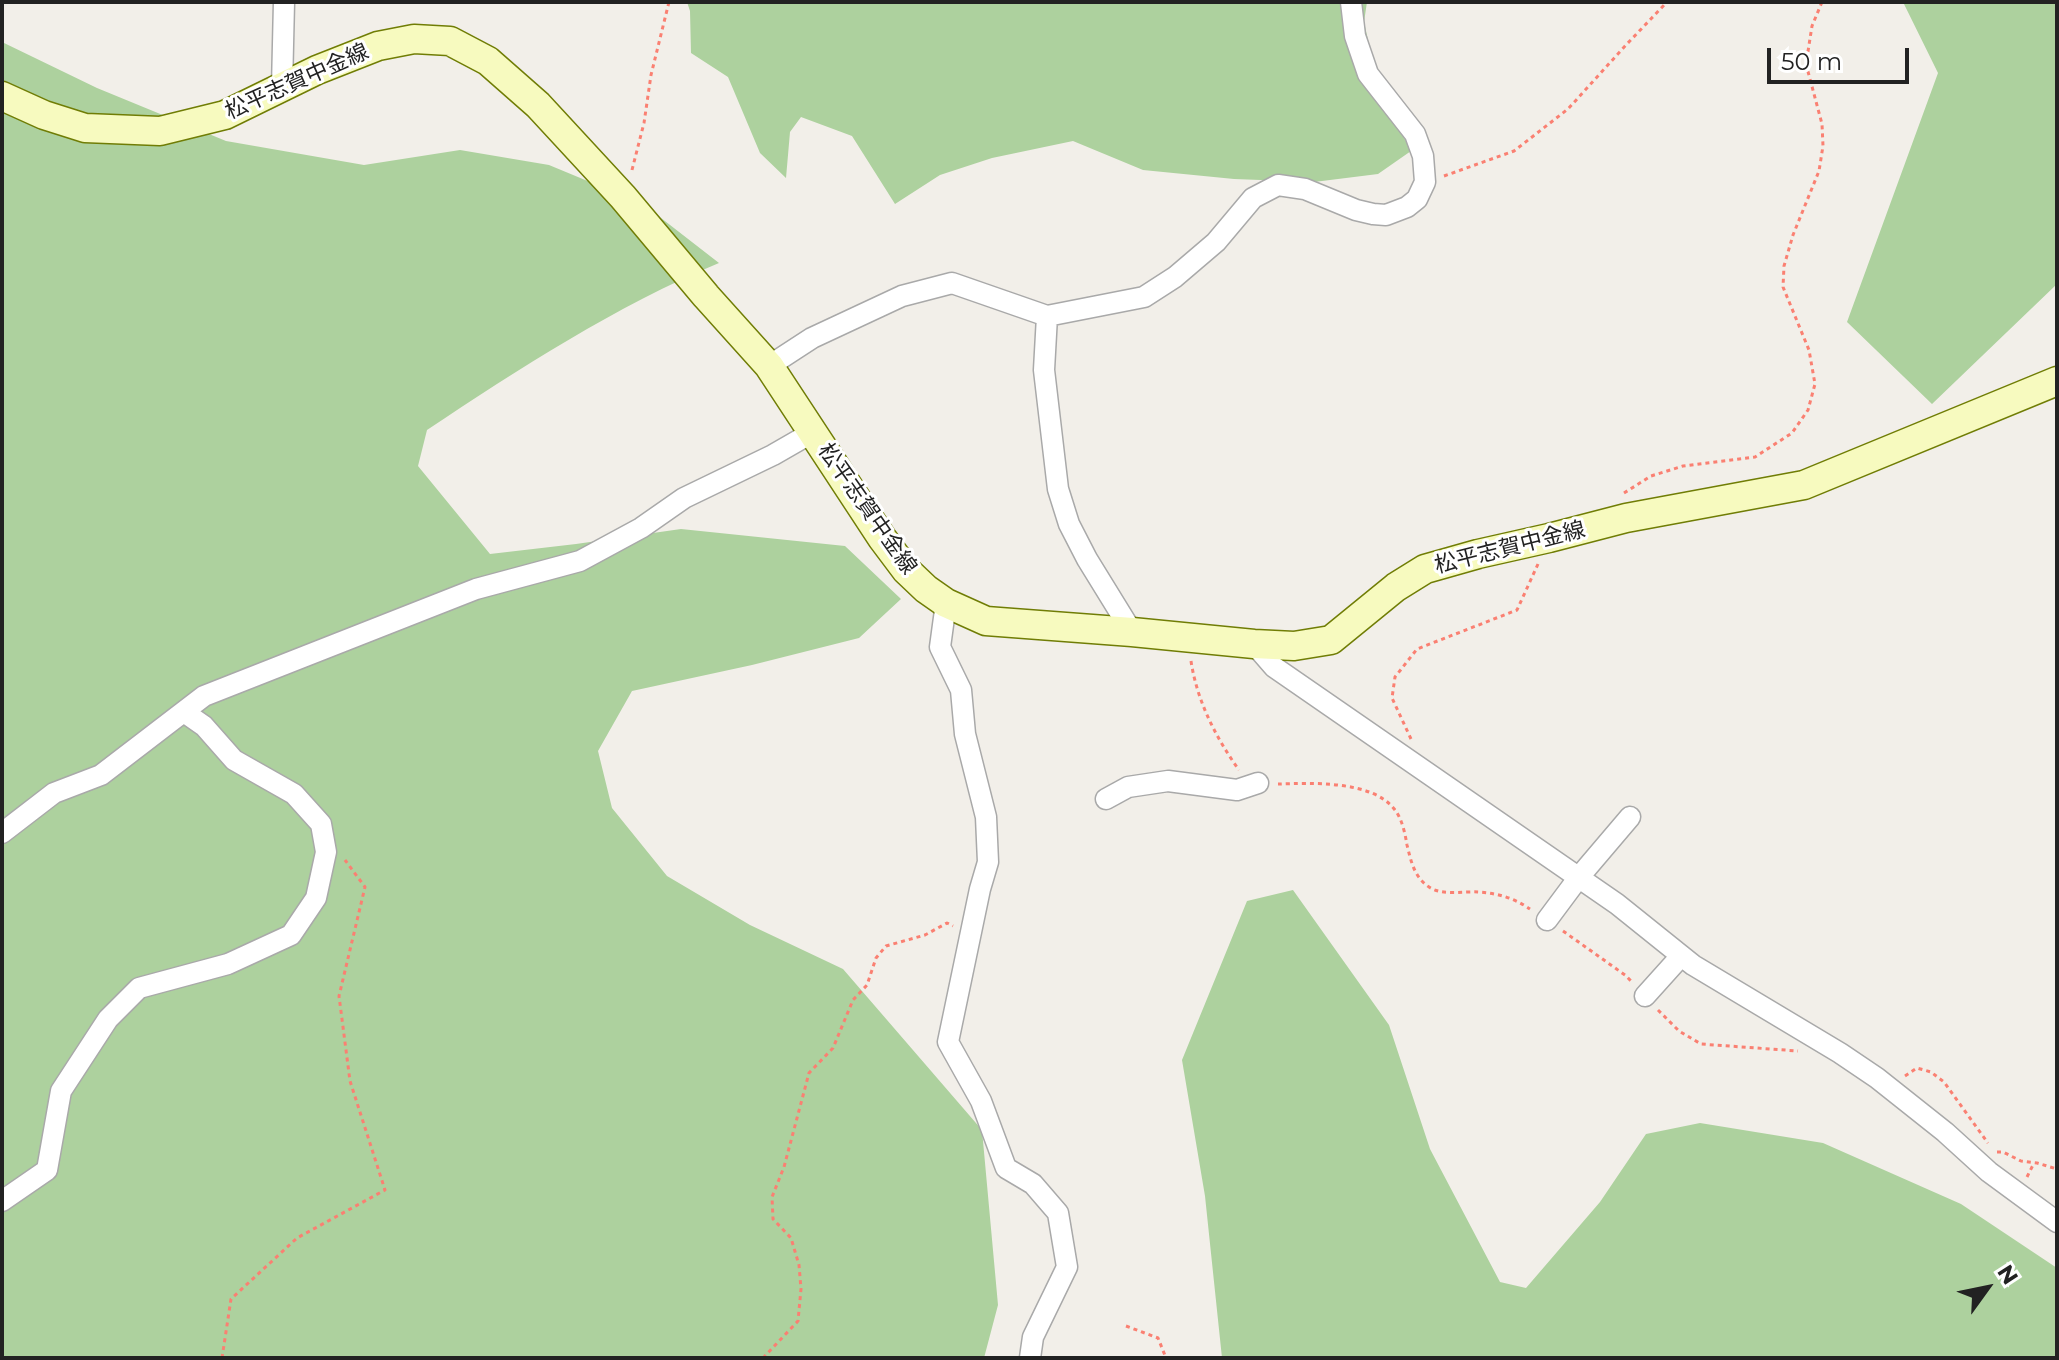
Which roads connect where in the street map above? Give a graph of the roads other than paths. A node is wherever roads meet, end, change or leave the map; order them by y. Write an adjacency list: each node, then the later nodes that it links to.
1 (284, 2): 3 (street)
2 (1351, 2): 5 (street)
3 (282, 87): 4 (main road, 松平志賀中金線); 6 (main road, 松平志賀中金線)
4 (2, 96)
5 (1047, 316): 6 (street); 10 (street)
6 (769, 366): 8 (main road, 松平志賀中金線)
7 (2057, 381): 11 (main road, 松平志賀中金線)
8 (813, 432): 9 (main road, 松平志賀中金線); 12 (street)
9 (946, 603): 10 (main road, 松平志賀中金線); 23 (street)
10 (1132, 632): 11 (main road, 松平志賀中金線)
11 (1254, 644): 17 (street)
12 (184, 712): 16 (street); 21 (street)
13 (1258, 783): 14 (street)
14 (1106, 799)
15 (1630, 817): 17 (street)
16 (2, 833)
17 (1579, 877): 18 (street); 19 (street)
18 (1547, 920)
19 (1681, 956): 20 (street); 22 (street)
20 (1645, 996)
21 (2, 1201)
22 (2057, 1222)
23 (1030, 1358)

